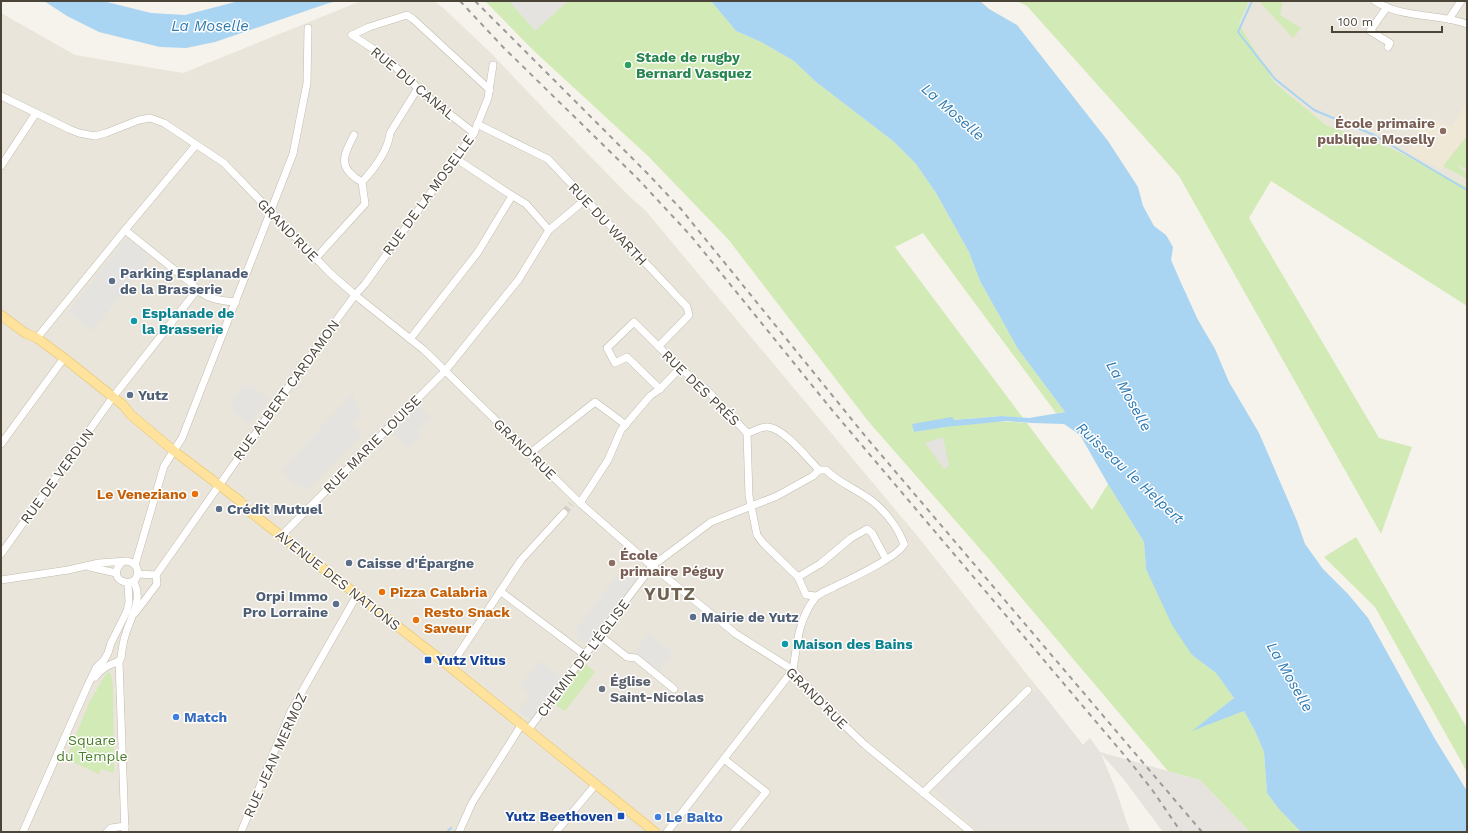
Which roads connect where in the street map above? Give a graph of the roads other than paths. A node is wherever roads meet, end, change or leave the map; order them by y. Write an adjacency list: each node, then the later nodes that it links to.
1 (1375, 1): 3 (street)
2 (1461, 1): 4 (street)
3 (1387, 7): 4 (street); 7 (street)
4 (1449, 19): 5 (street)
5 (1467, 24)
6 (308, 28): 22 (street)
7 (1388, 47)
8 (492, 65): 10 (street, RUE DE LA MOSELLE)
9 (418, 88): 10 (street, RUE DU CANAL); 14 (street, RUE DU CANAL); 19 (street)
10 (490, 90): 13 (street, RUE DE LA MOSELLE)
11 (1, 96): 12 (street, GRAND'RUE)
12 (36, 113): 16 (street, GRAND'RUE); 18 (street)
13 (477, 124): 14 (street, RUE DE LA MOSELLE); 21 (street, RUE DU WARTH)
14 (474, 133): 17 (street, RUE DE LA MOSELLE)
15 (354, 135): 19 (street)
16 (196, 145): 22 (street, GRAND'RUE); 23 (street)
17 (455, 158): 20 (street); 27 (street, RUE DE LA MOSELLE)
18 (2, 166)
19 (362, 182): 25 (street)
20 (512, 196): 24 (street); 31 (street)
21 (586, 200): 24 (street, RUE MARIE LOUISE); 32 (street, RUE DU WARTH)
22 (271, 212): 25 (street, GRAND'RUE); 28 (street)
23 (125, 230): 26 (street); 30 (street)
24 (549, 230): 35 (street, RUE MARIE LOUISE)
25 (315, 259): 27 (street, GRAND'RUE)
26 (197, 290): 28 (street); 37 (street)
27 (355, 295): 31 (street, GRAND'RUE); 44 (street, RUE ALBERT CARDAMON)
28 (236, 302): 41 (street)
29 (3, 320): 30 (main road, AVENUE DES NATIONS)
30 (37, 338): 33 (main road, AVENUE DES NATIONS)
31 (410, 339): 35 (street, GRAND'RUE)
32 (658, 346): 34 (street, RUE DES PRÉS); 36 (street, RUE DES PRÉS)
33 (64, 358): 37 (main road, AVENUE DES NATIONS); 40 (street)
34 (680, 368): 36 (street); 39 (street, RUE DES PRÉS)
35 (445, 371): 42 (street, GRAND'RUE); 48 (street, RUE MARIE LOUISE)
36 (660, 389): 38 (street)
37 (113, 397): 41 (main road, AVENUE DES NATIONS); 49 (street, RUE DE VERDUN)
38 (626, 425): 42 (street); 45 (street)
39 (747, 433): 43 (street, RUE DES PRÉS); 46 (street)
40 (1, 444)
41 (174, 451): 44 (main road, AVENUE DES NATIONS); 52 (street)
42 (530, 454): 45 (street, GRAND'RUE)
43 (822, 470): 46 (street, CHEMIN DE L'ÉGLISE); 50 (street, RUE DES PRÉS)
44 (218, 484): 48 (main road, AVENUE DES NATIONS); 57 (street, RUE ALBERT CARDAMON)
45 (576, 502): 54 (street, GRAND'RUE)
46 (750, 507): 54 (street, CHEMIN DE L'ÉGLISE); 58 (street)
47 (564, 513): 61 (street)
48 (282, 535): 62 (main road, AVENUE DES NATIONS)
49 (1, 554)
50 (886, 560): 58 (street); 63 (street)
51 (122, 562): 52 (street); 53 (street); 55 (street)
52 (135, 565): 56 (street)
53 (88, 566): 55 (street); 59 (street)
54 (652, 566): 65 (street, CHEMIN DE L'ÉGLISE); 70 (street, GRAND'RUE)
55 (116, 573): 60 (street)
56 (138, 574): 57 (street); 60 (street)
57 (156, 574): 64 (street, RUE ALBERT CARDAMON)
58 (798, 577): 63 (street)
59 (1, 580)
60 (131, 582): 64 (street); 66 (street)
61 (500, 591): 67 (street); 69 (street)
62 (357, 595): 69 (main road, AVENUE DES NATIONS); 81 (street, RUE JEAN MERMOZ)
63 (816, 596): 70 (street)
64 (134, 614): 68 (street)
65 (599, 636): 67 (street, CHEMIN DE L'ÉGLISE); 72 (street)
66 (108, 653): 68 (street); 71 (street)
67 (585, 655): 74 (street, CHEMIN DE L'ÉGLISE)
68 (116, 662): 71 (street); 78 (street)
69 (450, 668): 74 (main road, AVENUE DES NATIONS)
70 (793, 670): 75 (street); 77 (street, GRAND'RUE)
71 (86, 687): 79 (street)
72 (674, 689)
73 (1028, 690): 77 (street)
74 (525, 727): 76 (main road, AVENUE DES NATIONS); 82 (street, CHEMIN DE L'ÉGLISE)
75 (724, 759): 85 (street); 86 (street)
76 (596, 784): 83 (street); 84 (main road, AVENUE DES NATIONS)
77 (923, 793): 87 (street, GRAND'RUE)
78 (125, 829): 80 (street)
79 (23, 832)
80 (107, 832)
81 (241, 832)
82 (458, 832)
83 (556, 832)
84 (655, 832)
85 (667, 832)
86 (734, 832)
87 (971, 832)

